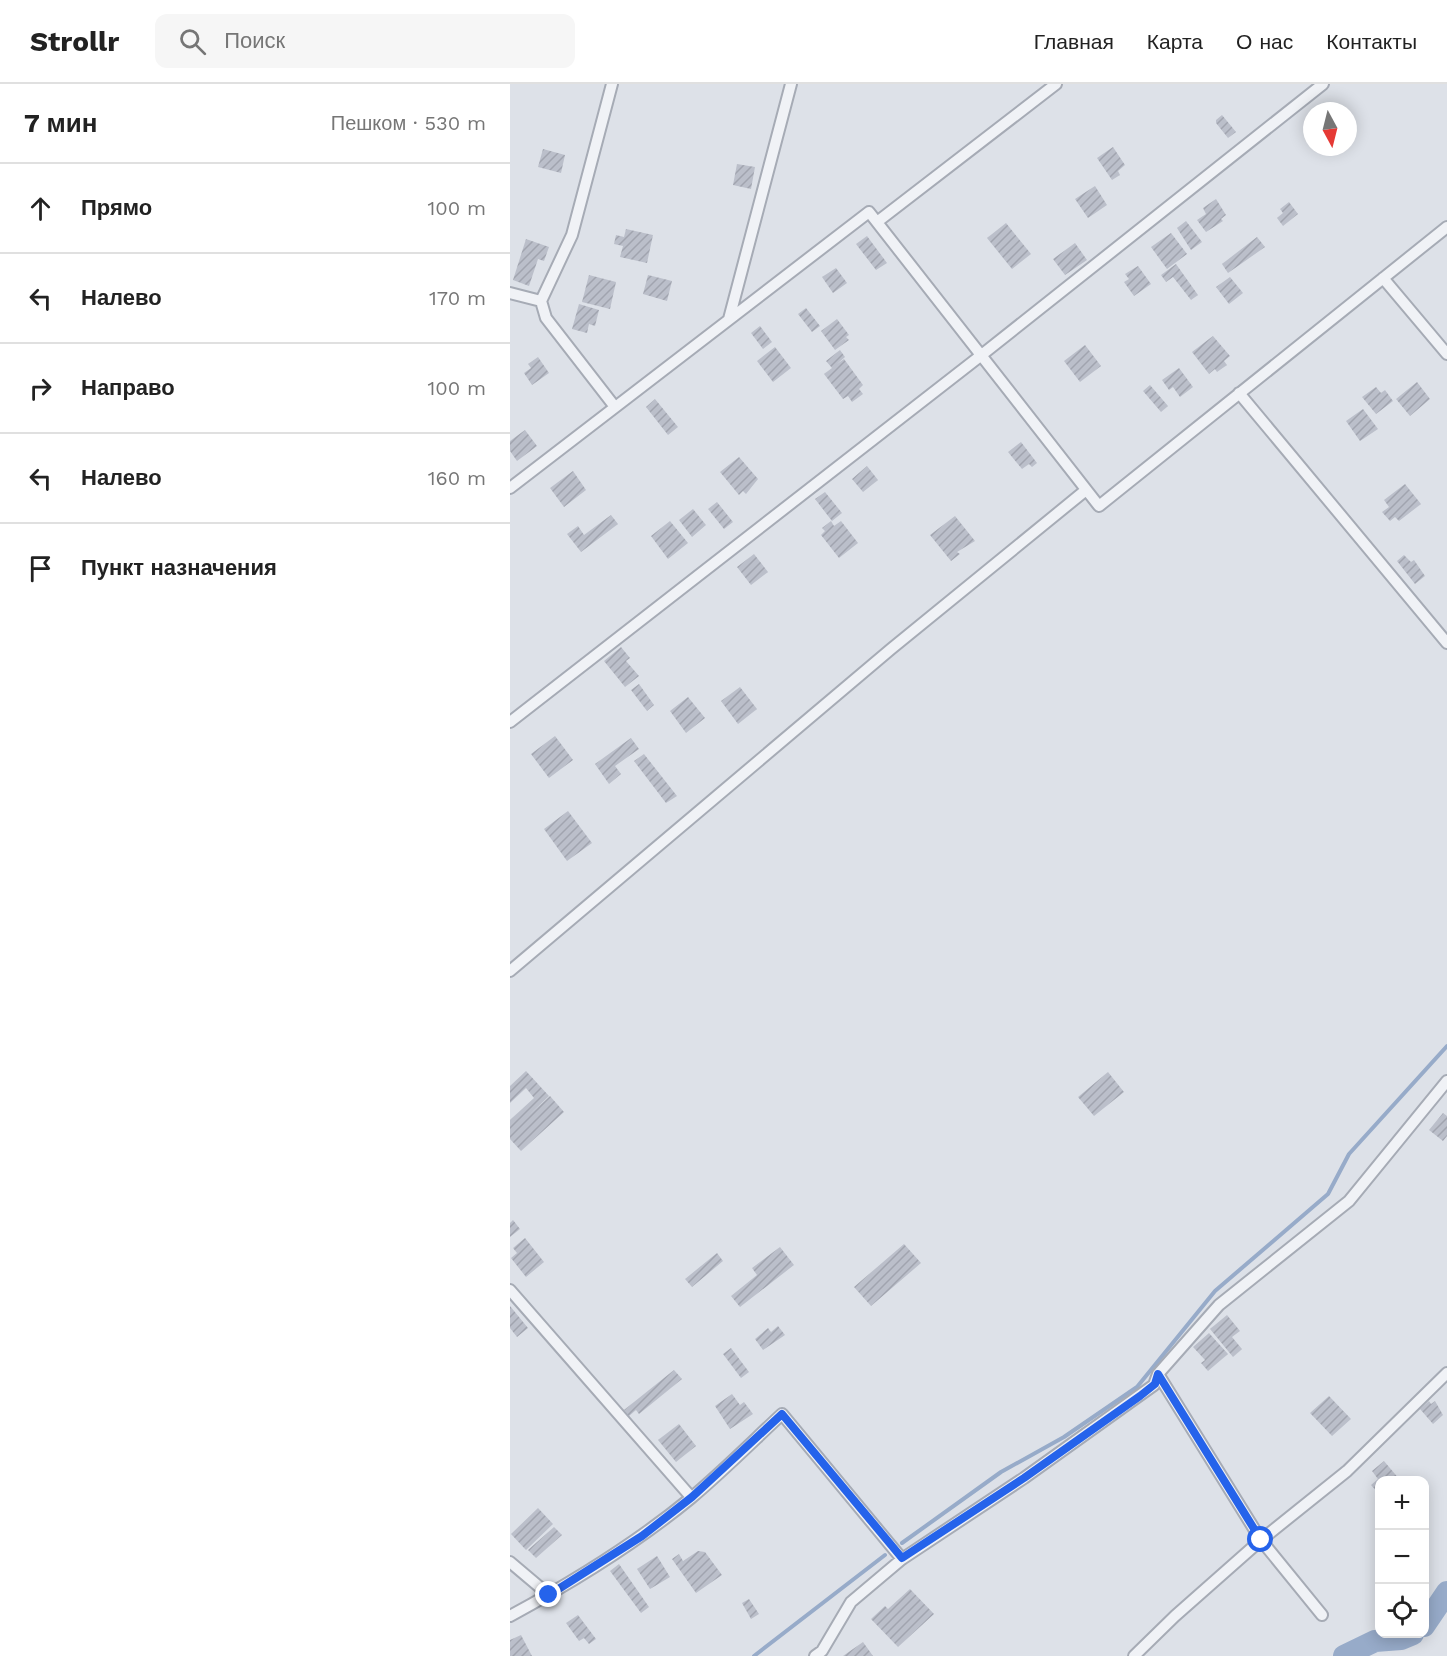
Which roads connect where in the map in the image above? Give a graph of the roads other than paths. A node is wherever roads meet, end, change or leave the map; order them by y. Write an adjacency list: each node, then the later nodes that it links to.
1 (612, 84): 9 (street)
2 (791, 84): 10 (street)
3 (1056, 84): 5 (street)
4 (1323, 84): 12 (street)
5 (877, 222): 10 (street); 12 (street)
6 (1447, 227): 7 (street)
7 (1383, 278): 11 (street); 13 (street)
8 (510, 292): 9 (street)
9 (541, 301): 14 (street)
10 (729, 320): 14 (street)
11 (1447, 354)
12 (980, 356): 16 (street); 18 (street)
13 (1239, 393): 16 (street); 17 (street)
14 (615, 407): 15 (street)
15 (510, 488)
16 (1086, 490): 19 (street)
17 (1447, 643)
18 (510, 722)
19 (510, 971)
20 (1447, 1081): 23 (street)
21 (510, 1290): 24 (street)
22 (1447, 1373): 25 (street)
23 (1158, 1374): 25 (street); 26 (street)
24 (692, 1497): 26 (street); 28 (street)
25 (1261, 1540): 29 (street); 32 (street)
26 (902, 1558): 31 (street)
27 (510, 1563): 28 (street)
28 (549, 1595): 30 (street)
29 (1322, 1615)
30 (510, 1616)
31 (815, 1656)
32 (1134, 1656)

